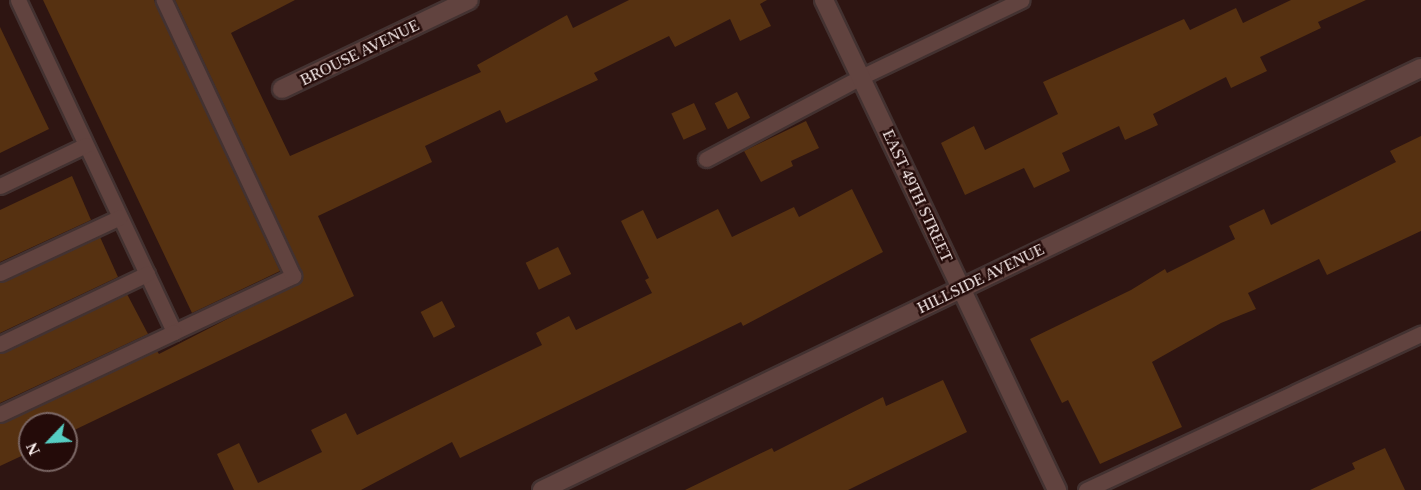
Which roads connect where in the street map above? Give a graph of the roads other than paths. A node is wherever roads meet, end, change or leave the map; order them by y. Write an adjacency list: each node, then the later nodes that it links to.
1 (18, 0): 9 (lane)
2 (164, 0): 16 (lane)
3 (469, 0): 8 (street, BROUSE AVENUE)
4 (824, 0): 7 (street, EAST 49TH STREET)
5 (1022, 0): 7 (lane)
6 (1421, 68): 15 (street, HILLSIDE AVENUE)
7 (861, 77): 10 (lane); 15 (street, EAST 49TH STREET)
8 (282, 89)
9 (86, 145): 11 (lane); 12 (lane)
10 (706, 159)
11 (0, 186)
12 (120, 217): 13 (lane); 14 (lane)
13 (0, 273)
14 (147, 274): 16 (lane); 18 (lane)
15 (962, 289): 20 (street, HILLSIDE AVENUE); 21 (street, EAST 49TH STREET)
16 (174, 332): 19 (lane)
17 (1421, 334): 22 (lane)
18 (0, 344)
19 (0, 414)
20 (542, 490)
21 (1057, 490)
22 (1086, 490)

